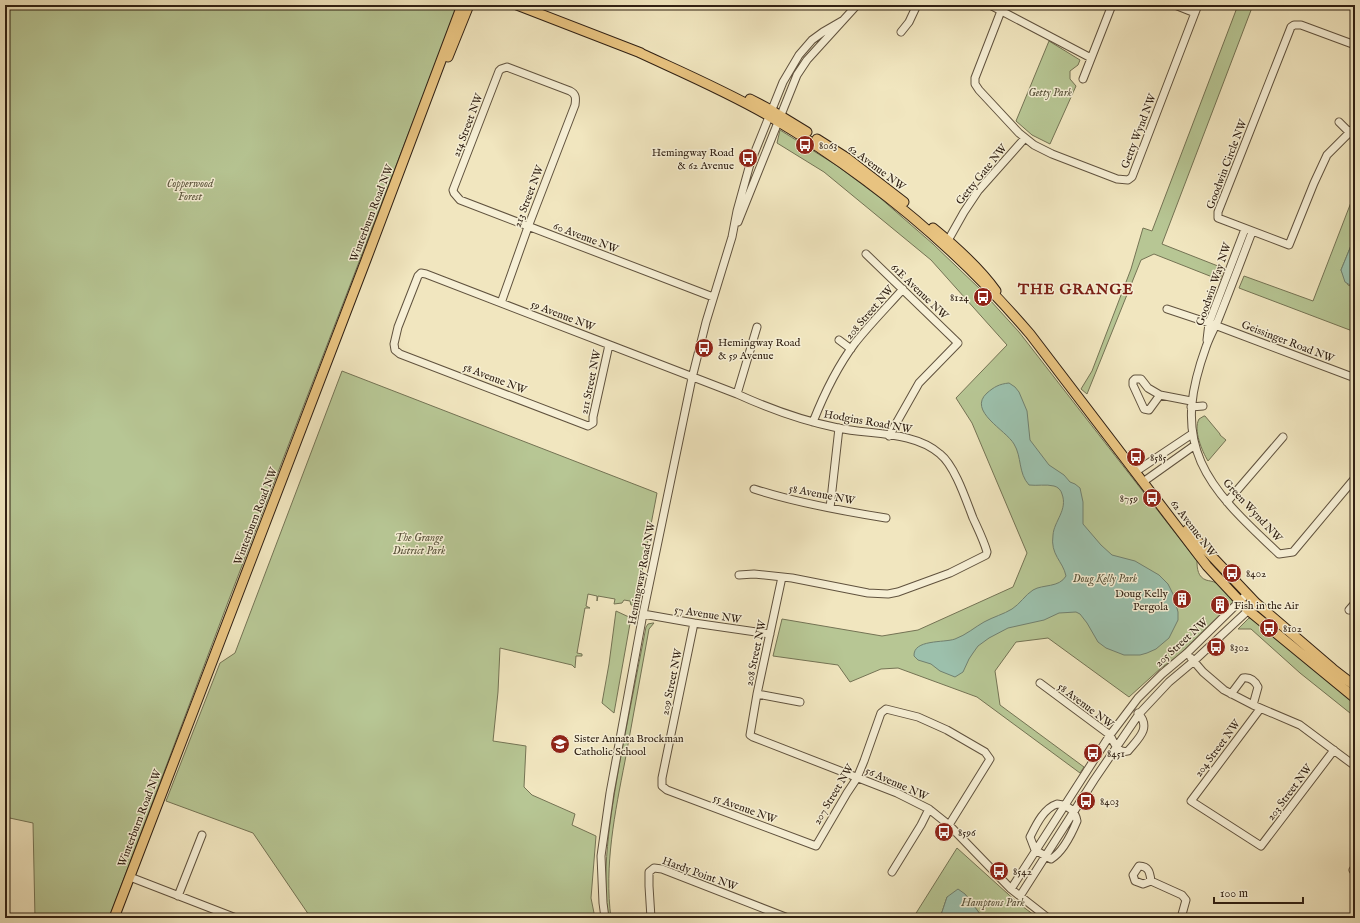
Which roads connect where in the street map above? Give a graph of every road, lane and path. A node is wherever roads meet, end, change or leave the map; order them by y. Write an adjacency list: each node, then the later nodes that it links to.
1 (462, 5): 20 (main road, Winterburn Road NW)
2 (469, 5): 20 (main road, Winterburn Road NW)
3 (857, 5): 12 (street, Hemingway Road NW)
4 (917, 5): 13 (street)
5 (990, 5): 10 (street)
6 (1112, 5): 15 (street)
7 (1175, 5): 11 (street)
8 (1198, 5): 11 (street, Getty Wynd NW)
9 (520, 6): 18 (main road, 62 Avenue NW)
10 (1001, 11): 15 (street); 23 (street)
11 (1195, 12): 23 (street, Getty Wynd NW)
12 (842, 21): 18 (street, Hemingway Road NW); 19 (street, Hemingway Road NW)
13 (901, 32)
14 (1355, 45): 26 (street, Goodwin Circle NW)
15 (1091, 58): 17 (street)
16 (504, 68): 24 (street, 214 Street NW); 25 (street, 213 Street NW)
17 (1083, 78)
18 (770, 113): 19 (main road, 62 Avenue NW); 28 (street, Hemingway Road NW)
19 (779, 119): 28 (street, Hemingway Road NW); 29 (main road, 62 Avenue NW)
20 (418, 122): 102 (main road, Winterburn Road NW)
21 (1339, 122): 22 (street)
22 (1352, 129): 27 (street, Goodwin Circle NW)
23 (1025, 138): 29 (street, Getty Gate NW)
24 (454, 193): 25 (street, 60 Avenue NW)
25 (528, 226): 32 (street, 60 Avenue NW); 33 (street, 213 Street NW)
26 (1244, 229): 27 (street, Goodwin Circle NW); 35 (street, Goodwin Way NW)
27 (1252, 232): 35 (street, Goodwin Way NW)
28 (732, 237): 32 (street, Hemingway Road NW)
29 (946, 243): 54 (main road, 62 Avenue NW)
30 (866, 254): 31 (street, 61E Avenue NW)
31 (903, 289): 40 (street, 208 Street NW); 51 (street, 61E Avenue NW)
32 (714, 296): 41 (street, Hemingway Road NW)
33 (501, 303): 38 (street, 59 Avenue NW); 39 (street, 59 Avenue NW)
34 (1167, 309): 35 (street, Geissinger Road NW)
35 (1212, 324): 42 (street, Geissinger Road NW); 45 (street, Goodwin Way NW)
36 (757, 327): 43 (street)
37 (839, 340): 40 (street, 208 Street NW)
38 (394, 344): 48 (street, 58 Avenue NW)
39 (609, 345): 41 (street, 59 Avenue NW); 48 (street, 211 Street NW)
40 (851, 349): 47 (street, 208 Street NW)
41 (692, 378): 43 (street, Hodgins Road NW); 70 (street, Hemingway Road NW)
42 (1355, 378)
43 (737, 394): 47 (street, Hodgins Road NW)
44 (1160, 395): 45 (street)
45 (1191, 404): 46 (street); 50 (street, Goodwin Way NW)
46 (1203, 406)
47 (813, 422): 49 (street, Hodgins Road NW)
48 (593, 423)
49 (839, 428): 51 (street, Hodgins Road NW); 60 (street)
50 (1192, 434): 53 (street, Goodwin Way NW); 54 (street)
51 (889, 436): 63 (street, Hodgins Road NW)
52 (1283, 437): 59 (street)
53 (1195, 444): 56 (street); 59 (street, Green Wynd NW)
54 (1135, 472): 56 (main road, 62 Avenue NW)
55 (1355, 478): 59 (street, Green Wynd NW)
56 (1143, 482): 58 (main road, 62 Avenue NW)
57 (754, 489): 60 (street, 58 Avenue NW)
58 (1158, 500): 64 (main road, 62 Avenue NW); 65 (main road, 62 Avenue NW)
59 (1227, 502)
60 (830, 508): 61 (street, 58 Avenue NW)
61 (886, 518)
62 (739, 575): 63 (street, Hodgins Road NW)
63 (782, 577): 72 (street, 208 Street NW)
64 (1247, 594): 65 (street, 205 Street NW); 66 (main road, 62 Avenue NW)
65 (1240, 602): 68 (main road, 62 Avenue NW); 73 (street, 205 Street NW)
66 (1256, 603): 68 (street, 205 Street NW); 76 (main road, 62 Avenue NW)
67 (1355, 603): 69 (street)
68 (1248, 610): 74 (street, 205 Street NW); 79 (main road, 62 Avenue NW)
69 (1349, 610)
70 (644, 614): 71 (street, 57 Avenue NW); 109 (street, Hemingway Road NW)
71 (694, 623): 72 (street, 57 Avenue NW); 91 (street, 209 Street NW)
72 (770, 634): 77 (street, 208 Street NW)
73 (1186, 653): 74 (street); 82 (street, 205 Street NW)
74 (1194, 661): 78 (street); 84 (street, 205 Street NW)
75 (1040, 683): 86 (street, 58 Avenue NW)
76 (1355, 686)
77 (757, 694): 80 (street); 85 (street, 208 Street NW)
78 (1231, 694): 81 (street); 81 (street)
79 (1355, 698)
80 (800, 702)
81 (1252, 705): 83 (street)
82 (1131, 707): 84 (street); 86 (street, 205 Street NW)
83 (1260, 709): 88 (street); 98 (street, 204 Street NW)
84 (1140, 714): 87 (street, 205 Street NW); 87 (street)
85 (750, 734): 90 (street, 56 Avenue NW)
86 (1110, 735): 87 (street, 58 Avenue NW); 92 (street, 205 Street NW)
87 (1116, 747): 94 (street, 205 Street NW)
88 (1334, 750): 89 (street); 98 (street, 203 Street NW)
89 (1355, 766)
90 (857, 778): 93 (street, 56 Avenue NW); 95 (street, 207 Street NW); 97 (street, 207 Street NW)
91 (667, 790): 97 (street, 55 Avenue NW)
92 (1064, 805): 94 (street); 99 (street, 205 Street NW); 99 (street)
93 (929, 809): 95 (street, 56 Avenue NW); 101 (street)
94 (1074, 811): 100 (street, 205 Street NW)
95 (949, 826): 104 (street, 56 Avenue NW)
96 (202, 835): 105 (street)
97 (816, 846)
98 (1261, 846)
99 (1035, 850): 100 (street); 104 (street, 205 Street NW)
100 (1045, 856): 106 (street, 205 Street NW)
101 (892, 872)
102 (130, 877): 105 (street); 107 (main road, Winterburn Road NW)
103 (1152, 881): 113 (street)
104 (1011, 889): 106 (street, 56 Avenue NW)
105 (178, 896): 108 (street)
106 (1020, 896): 112 (street, 56 Avenue NW)
107 (114, 918)
108 (236, 918)
109 (605, 918)
110 (651, 918): 111 (street, Hardy Point NW)
111 (788, 918)
112 (1048, 918)
113 (1181, 918)

